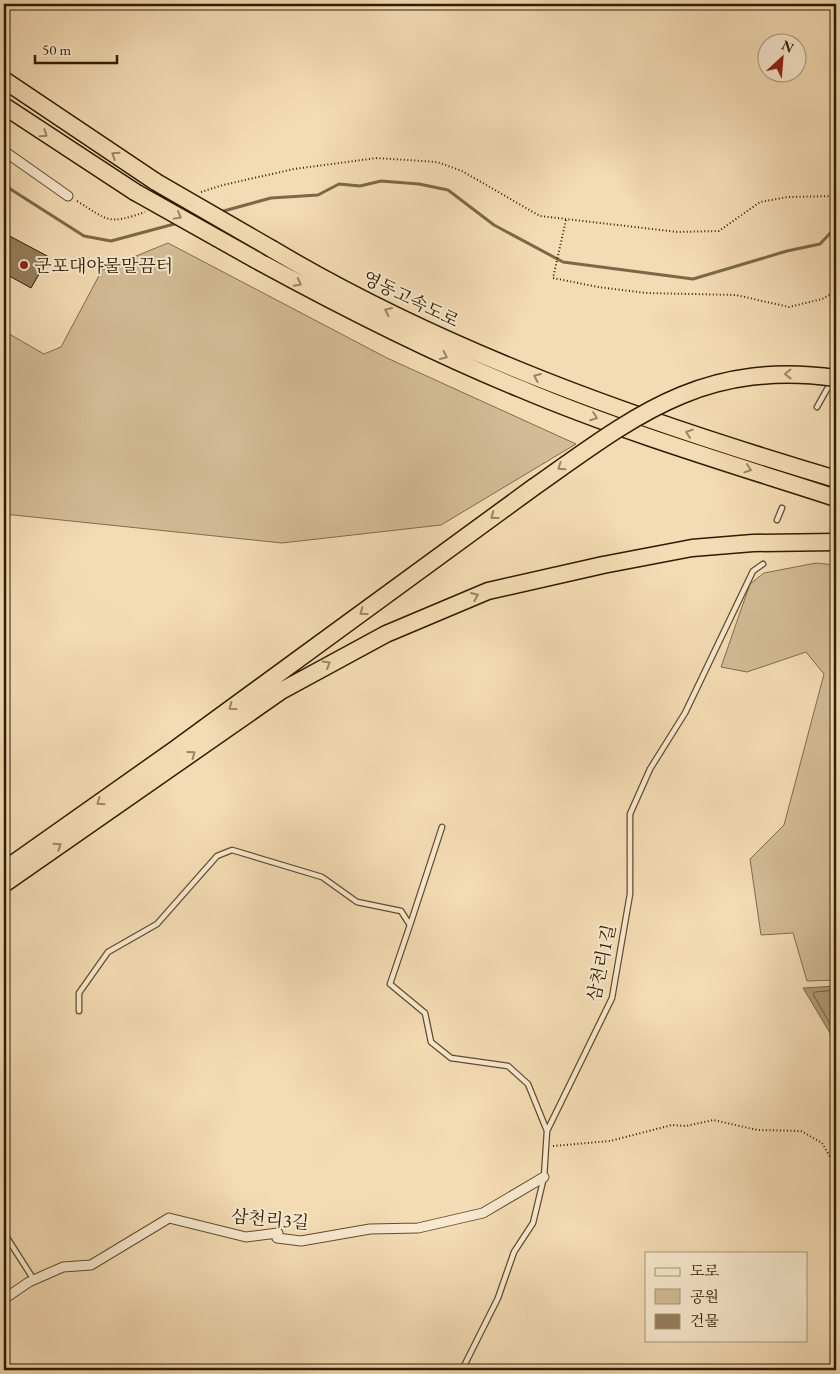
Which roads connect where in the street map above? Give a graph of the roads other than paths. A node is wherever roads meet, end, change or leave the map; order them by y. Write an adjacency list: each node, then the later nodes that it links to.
1 (4, 80): 8 (highway, 영동고속도로, one-way to 1, bridge)
2 (4, 106): 9 (highway, 영동고속도로, one-way to 9, bridge)
3 (4, 151): 4 (street)
4 (68, 196)
5 (836, 372): 7 (lane)
6 (836, 378): 15 (highway, one-way to 15, bridge)
7 (817, 407)
8 (836, 479)
9 (836, 498)
10 (782, 508): 11 (lane)
11 (778, 520)
12 (836, 542): 16 (highway, one-way to 12)
13 (763, 564): 19 (lane, 삼천리1길)
14 (442, 827): 17 (lane)
15 (4, 870)
16 (4, 884)
17 (410, 925): 18 (lane); 19 (lane)
18 (79, 1011)
19 (547, 1131): 20 (lane, 삼천리1길)
20 (544, 1177): 22 (street, 삼천리3길); 24 (lane, 삼천리1길)
21 (4, 1233): 22 (lane)
22 (34, 1280): 23 (street, 삼천리3길)
23 (4, 1299)
24 (462, 1370)

